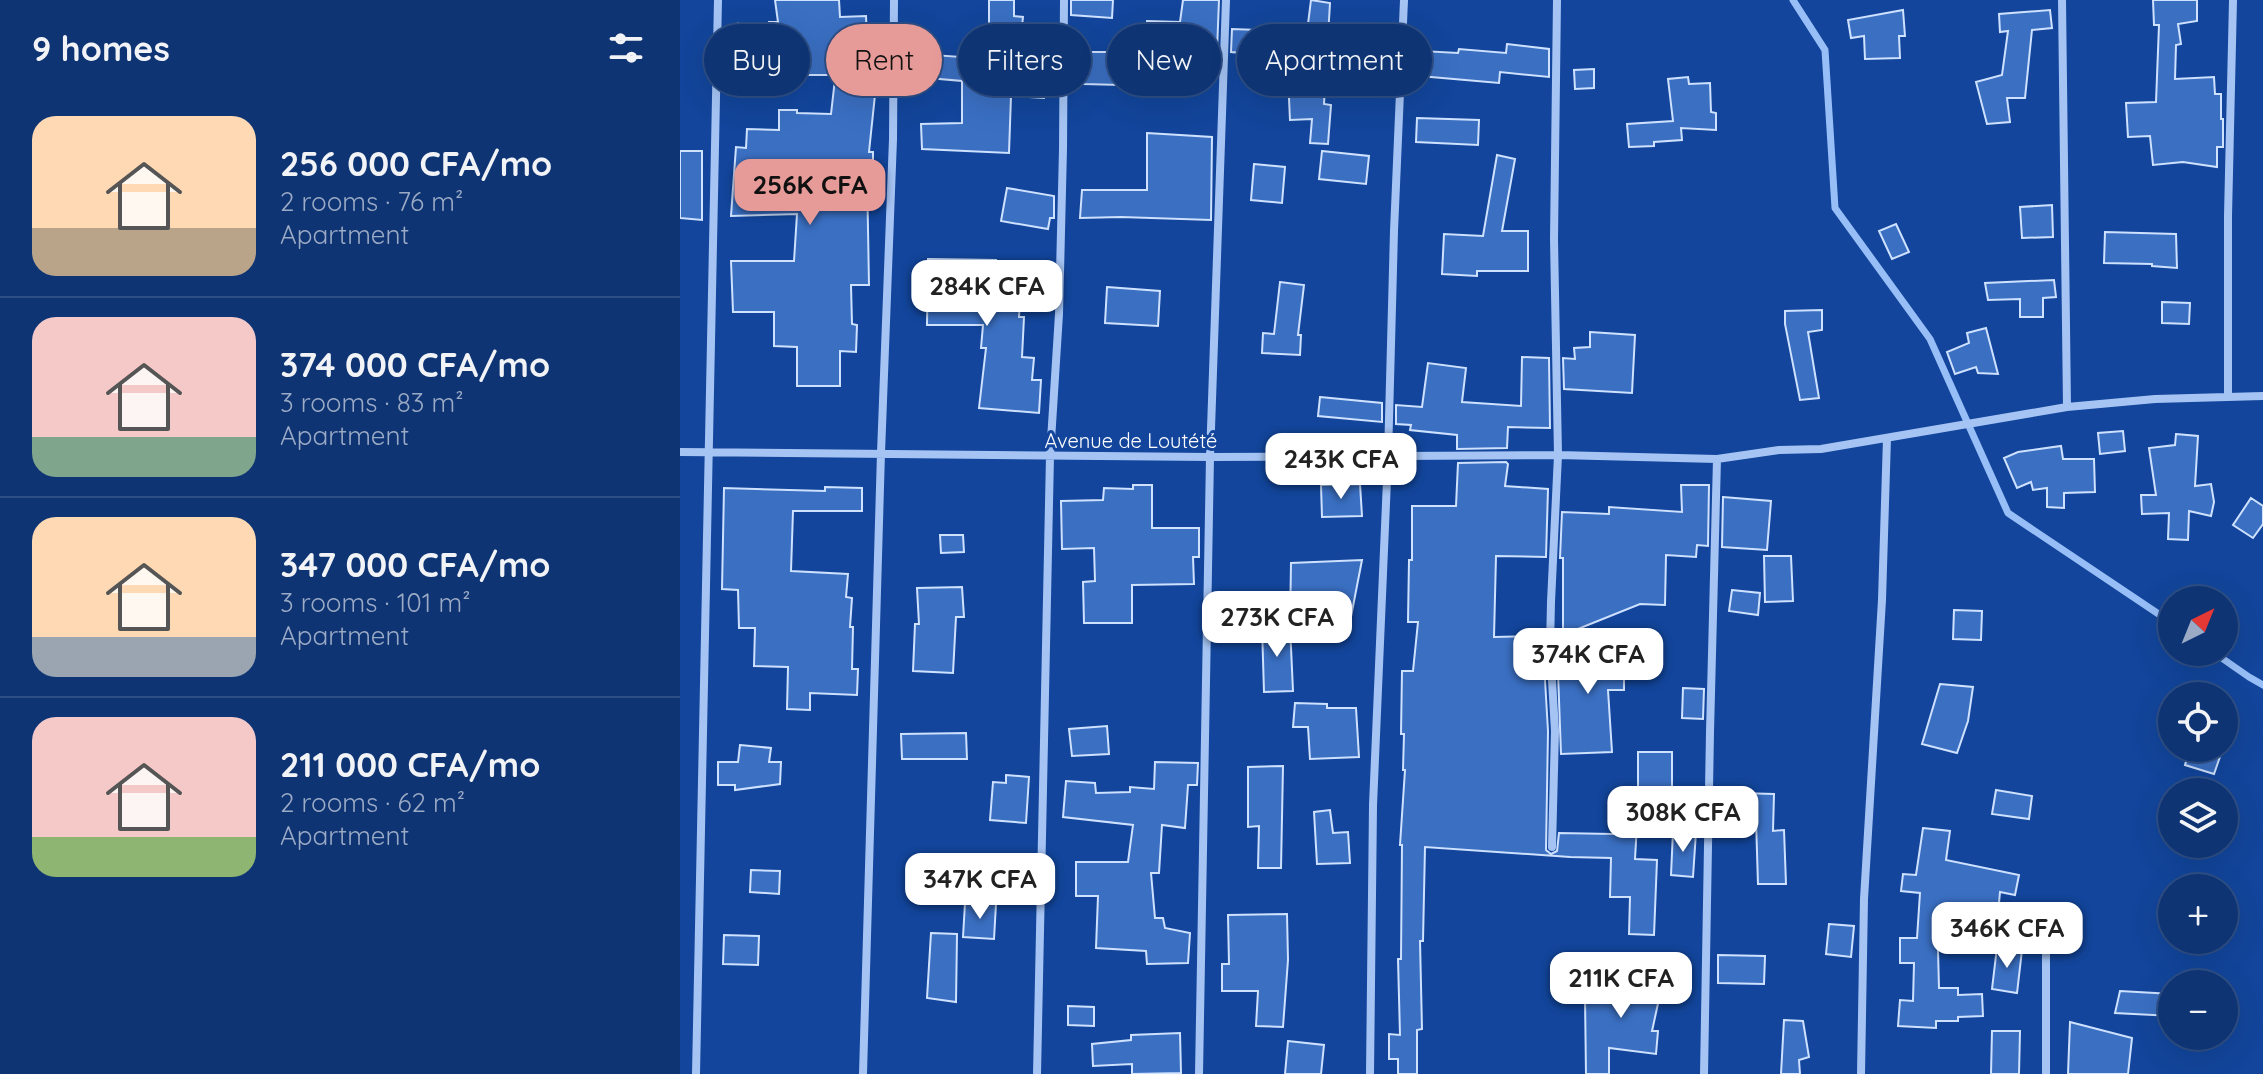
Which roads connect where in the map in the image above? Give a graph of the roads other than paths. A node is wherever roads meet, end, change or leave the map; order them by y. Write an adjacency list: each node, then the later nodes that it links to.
1 (718, 0): 14 (street)
2 (894, 0): 15 (street)
3 (1064, 0): 17 (street)
4 (1226, 0): 18 (street)
5 (1404, 0): 19 (street)
6 (1557, 0): 16 (street)
7 (2062, 0): 11 (street)
8 (2233, 0): 10 (street)
9 (2263, 396): 10 (street, Avenue de Loutété)
10 (2228, 397): 11 (street, Avenue de Loutété)
11 (2067, 407): 12 (street, Avenue de Loutété)
12 (1887, 438): 20 (street, Avenue de Loutété); 29 (street)
13 (680, 452): 14 (street, Avenue de Loutété)
14 (709, 452): 15 (street, Avenue de Loutété); 23 (street)
15 (881, 453): 17 (street, Avenue de Loutété); 24 (street)
16 (1558, 455): 19 (street, Avenue de Loutété); 20 (street, Avenue de Loutété); 21 (street)
17 (1050, 456): 18 (street, Avenue de Loutété); 25 (street)
18 (1210, 457): 19 (street, Avenue de Loutété); 26 (street)
19 (1388, 457): 27 (street)
20 (1717, 459): 28 (street)
21 (1552, 847)
22 (2046, 918): 30 (street)
23 (696, 1074)
24 (863, 1074)
25 (1037, 1074)
26 (1199, 1074)
27 (1370, 1074)
28 (1704, 1074)
29 (1861, 1074)
30 (2046, 1074)

